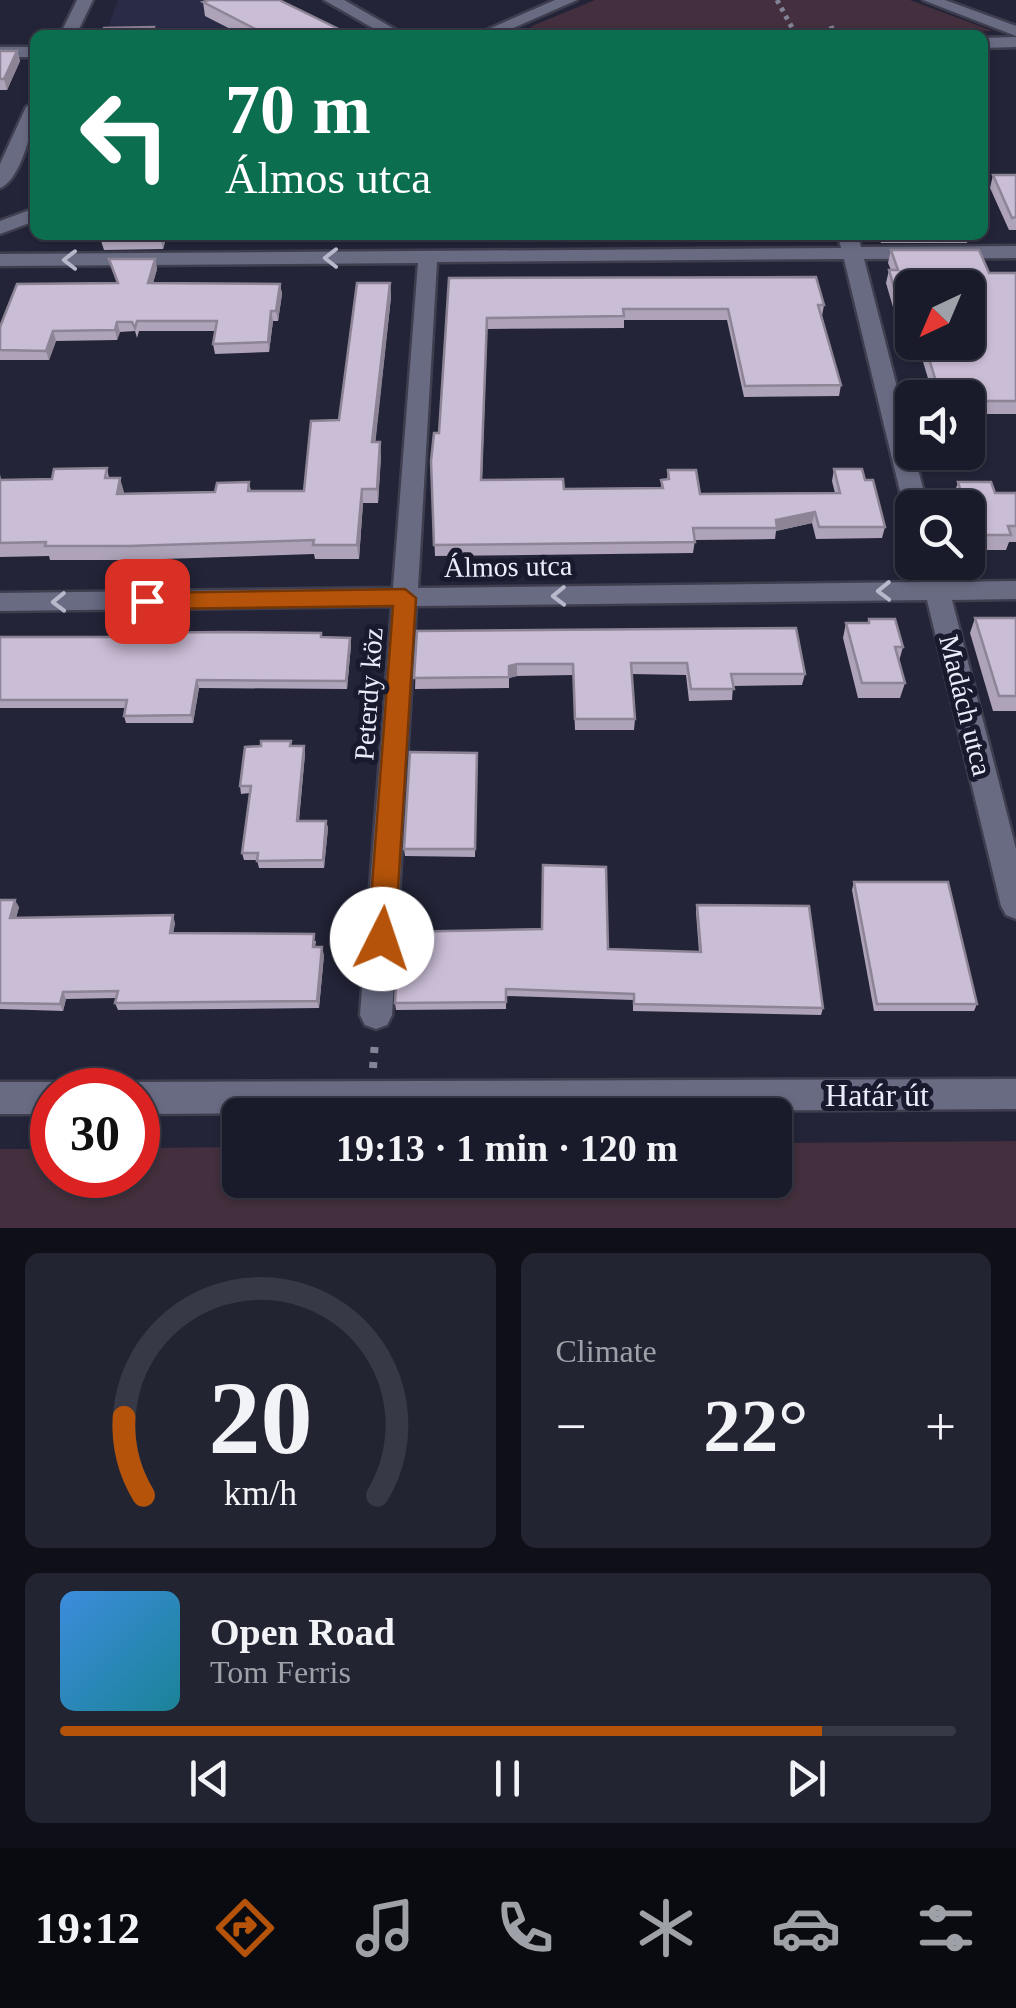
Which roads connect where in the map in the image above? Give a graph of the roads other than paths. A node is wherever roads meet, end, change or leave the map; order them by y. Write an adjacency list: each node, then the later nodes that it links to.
1 (85, 0): 5 (street)
2 (332, 0): 6 (street)
3 (569, 0): 7 (street)
4 (931, 0): 8 (street)
5 (70, 30)
6 (387, 30)
7 (495, 30)
8 (1016, 31)
9 (1016, 42): 10 (street)
10 (988, 43)
11 (0, 52): 12 (street)
12 (30, 52)
13 (30, 118): 14 (street)
14 (0, 183)
15 (30, 216): 16 (street)
16 (0, 228)
17 (851, 244): 18 (street); 19 (street); 21 (street)
18 (1016, 252)
19 (428, 257): 20 (street, one-way to 20); 25 (street, Peterdy köz)
20 (0, 260)
21 (912, 490)
22 (934, 580): 24 (street, Madách utca)
23 (1016, 590): 24 (street, Álmos utca)
24 (937, 591): 25 (street, Álmos utca, one-way to 25); 27 (street, Madách utca)
25 (405, 598): 26 (street, Álmos utca, one-way to 26); 28 (street, Peterdy köz)
26 (0, 602)
27 (1016, 906)
28 (376, 1015)
29 (1016, 1094): 32 (street, Határ út)
30 (0, 1098): 31 (street)
31 (30, 1098)
32 (160, 1098)

